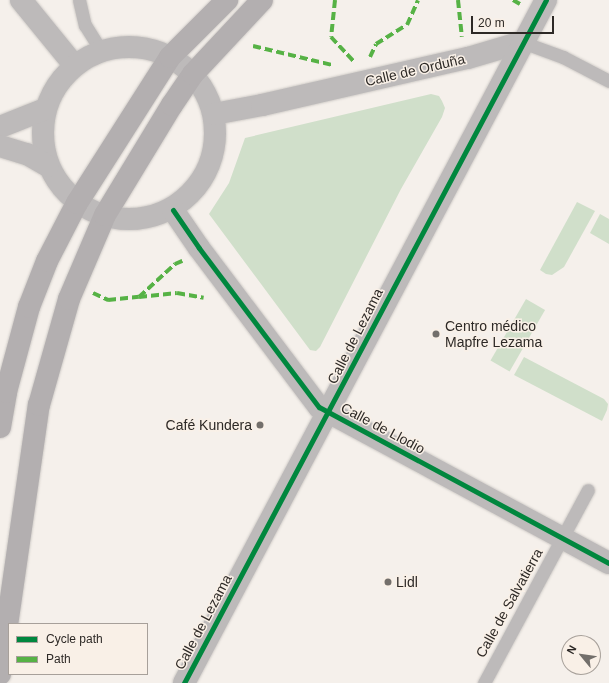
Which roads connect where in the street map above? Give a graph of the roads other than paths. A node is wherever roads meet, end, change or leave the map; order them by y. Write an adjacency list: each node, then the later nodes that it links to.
1 (21, 0): 9 (street)
2 (79, 0): 7 (lane)
3 (226, 0): 8 (main road)
4 (262, 0): 10 (main road)
5 (546, 0): 6 (street, Calle de Lezama)
6 (522, 42): 11 (lane); 13 (street, Calle de Orduña); 20 (street, Calle de Lezama)
7 (101, 51): 8 (street); 9 (street)
8 (170, 57): 10 (street); 17 (main road)
9 (74, 65): 12 (street)
10 (193, 74): 13 (street); 19 (main road)
11 (609, 81)
12 (45, 109): 14 (street); 16 (street)
13 (214, 114): 18 (street)
14 (0, 128)
15 (0, 146): 16 (street)
16 (48, 166): 17 (street)
17 (77, 202): 19 (street); 21 (main road)
18 (173, 210): 19 (street); 20 (street, Calle de Llodio)
19 (105, 215): 25 (main road)
20 (329, 413): 23 (street, Calle de Llodio); 26 (street, Calle de Lezama)
21 (0, 427)
22 (588, 490): 23 (lane, Calle de Salvatierra)
23 (562, 539): 24 (street, Calle de Llodio); 27 (lane, Calle de Salvatierra)
24 (609, 563)
25 (0, 674)
26 (184, 683)
27 (484, 683)

